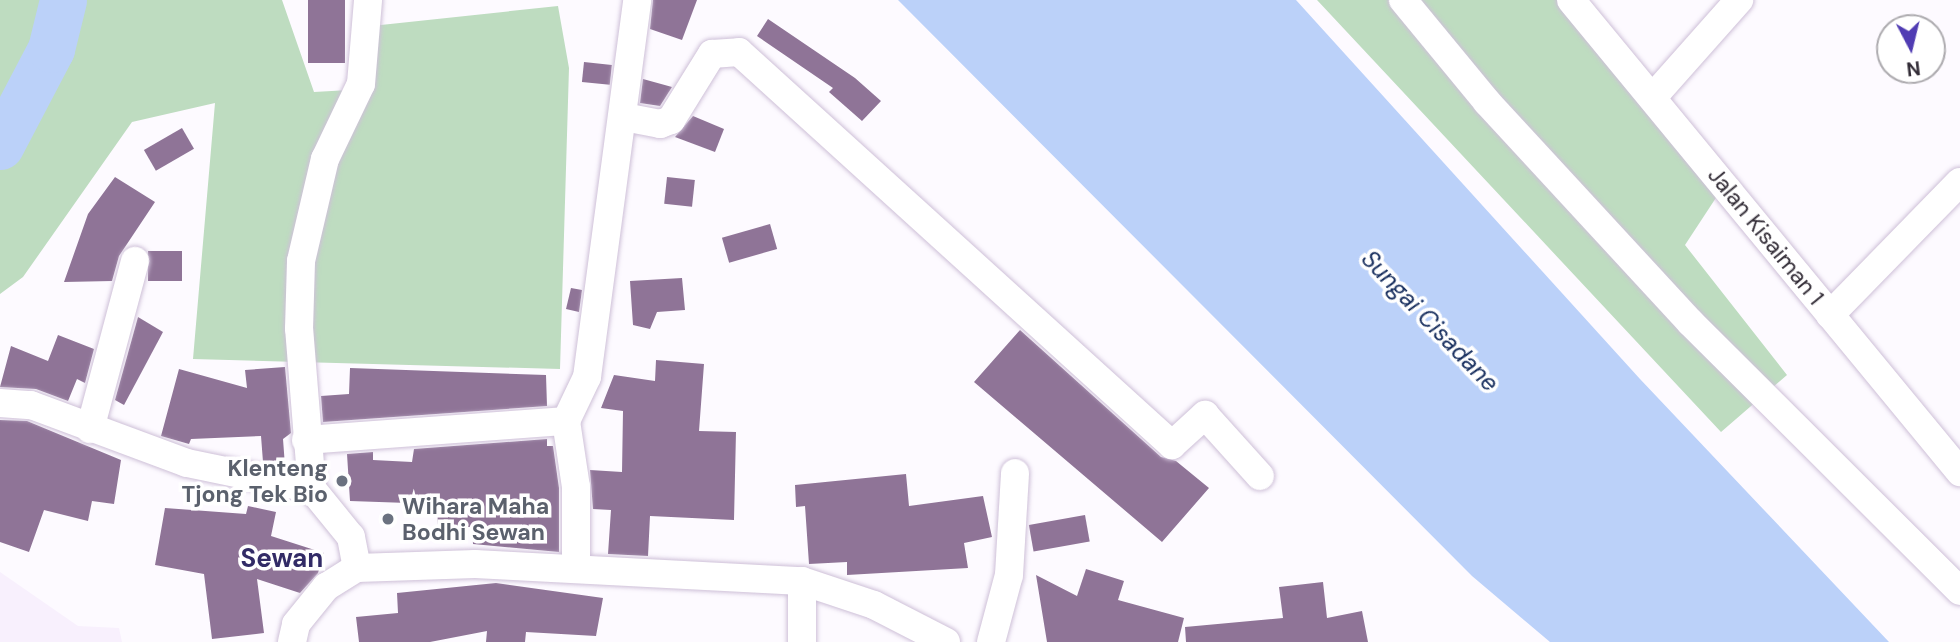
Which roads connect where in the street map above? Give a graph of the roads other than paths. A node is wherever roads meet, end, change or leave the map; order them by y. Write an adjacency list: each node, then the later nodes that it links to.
1 (368, 0): 14 (street)
2 (637, 0): 7 (street)
3 (1403, 0): 22 (street)
4 (1571, 0): 6 (street, Jalan Kisaiman 1)
5 (1739, 0): 6 (street)
6 (1653, 97): 10 (street, Jalan Kisaiman 1)
7 (624, 117): 12 (street); 17 (street)
8 (1960, 182): 10 (street)
9 (135, 261): 13 (street)
10 (1830, 315): 15 (street, Jalan Kisaiman 1)
11 (0, 403): 13 (street)
12 (566, 421): 14 (street); 20 (street)
13 (90, 429): 18 (street)
14 (306, 440): 18 (street)
15 (1960, 472)
16 (1015, 473): 26 (street)
17 (1260, 476)
18 (312, 489): 19 (street)
19 (357, 568): 20 (street); 23 (street)
20 (576, 569): 21 (street)
21 (802, 581): 24 (street); 25 (street)
22 (1960, 591)
23 (292, 642)
24 (802, 642)
25 (946, 642)
26 (991, 642)

